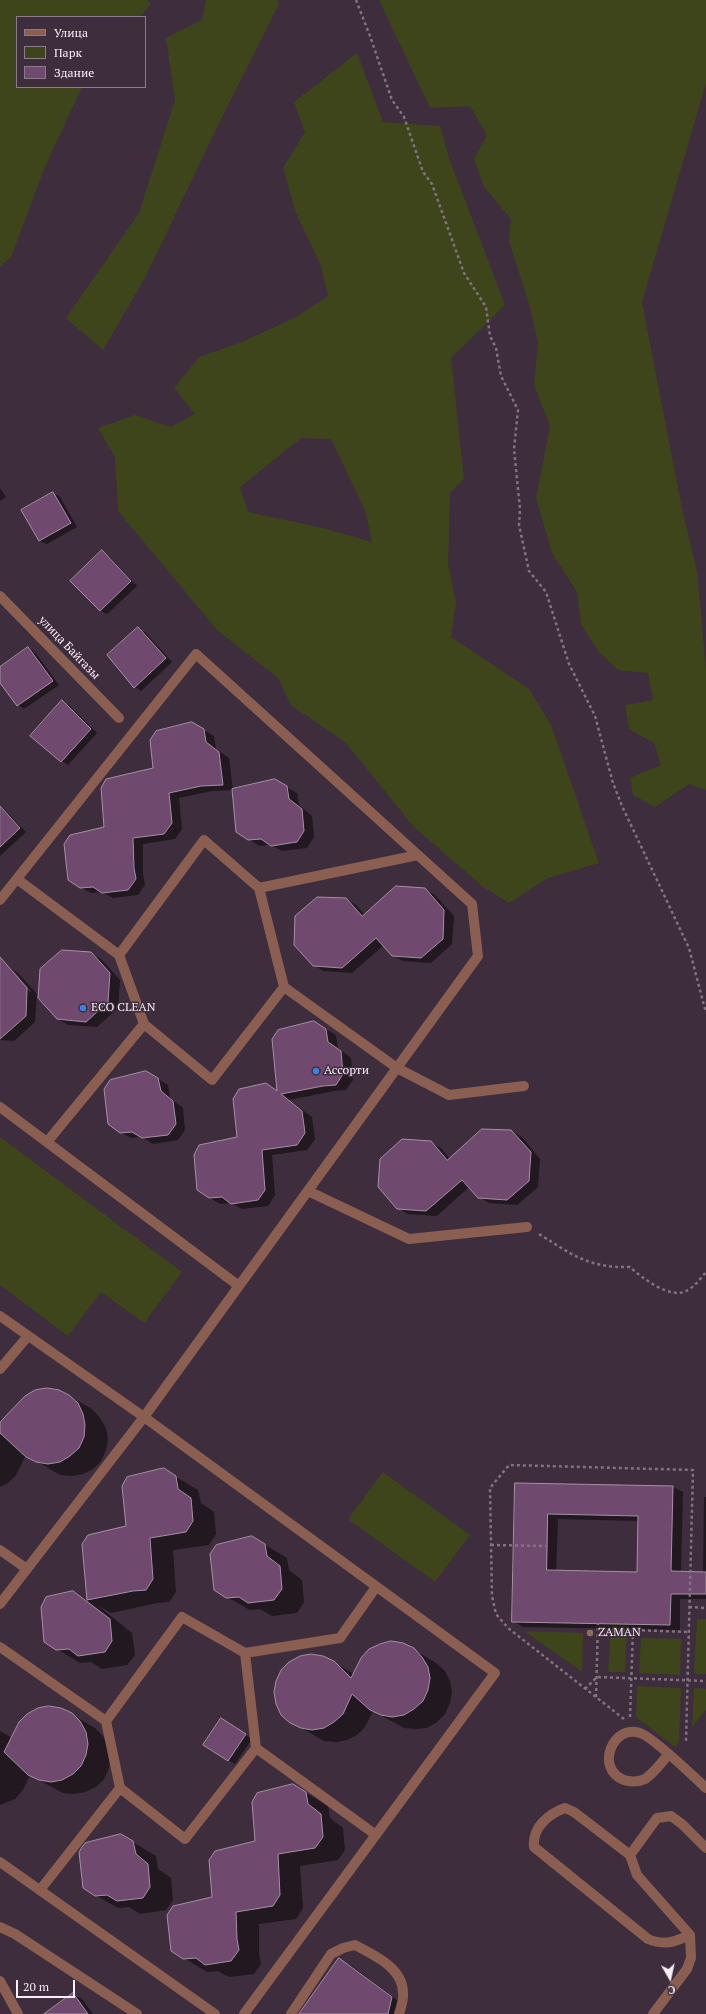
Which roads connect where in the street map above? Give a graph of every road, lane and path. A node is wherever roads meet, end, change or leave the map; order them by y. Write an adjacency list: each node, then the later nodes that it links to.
1 (356, 0): 10 (path)
2 (0, 596): 3 (street, улица Байгазы)
3 (119, 718)
4 (418, 855): 5 (street); 6 (street); 12 (street)
5 (17, 879): 7 (street); 8 (street)
6 (259, 888): 8 (street); 9 (street)
7 (0, 900)
8 (119, 955): 11 (street)
9 (284, 987): 11 (street); 12 (street)
10 (706, 1013)
11 (144, 1024): 15 (street)
12 (397, 1068): 13 (street); 16 (street)
13 (524, 1086)
14 (0, 1107): 15 (street)
15 (47, 1142): 19 (street)
16 (308, 1191): 17 (street); 19 (street)
17 (527, 1227): 18 (path)
18 (706, 1272)
19 (239, 1286): 23 (street)
20 (0, 1316): 21 (street)
21 (28, 1336): 22 (street); 23 (street)
22 (0, 1369)
23 (144, 1417): 27 (street); 28 (street)
24 (491, 1545): 25 (path); 30 (path); 40 (path)
25 (547, 1546)
26 (0, 1550): 27 (street)
27 (27, 1569): 29 (street)
28 (376, 1587): 35 (street); 48 (street)
29 (0, 1604)
30 (689, 1607): 31 (path); 33 (path)
31 (706, 1608)
32 (598, 1623): 36 (path)
33 (689, 1632): 37 (path); 38 (path)
34 (0, 1647): 42 (street)
35 (245, 1653): 42 (street); 44 (street)
36 (597, 1677): 37 (path); 40 (path); 41 (path)
37 (632, 1678): 38 (path); 41 (path)
38 (687, 1680): 39 (path); 43 (path)
39 (706, 1681)
40 (586, 1689): 41 (path)
41 (596, 1697)
42 (106, 1721): 46 (street)
43 (686, 1741)
44 (256, 1748): 46 (street); 48 (street)
45 (668, 1755): 45 (street); 47 (street)
46 (120, 1788): 52 (street)
47 (706, 1788)
48 (376, 1835): 59 (street)
49 (706, 1848): 50 (street)
50 (630, 1855): 54 (street); 54 (street)
51 (0, 1862): 52 (street)
52 (40, 1890): 58 (street)
53 (0, 1927): 57 (street)
54 (690, 1935): 62 (street)
55 (0, 1981): 56 (street)
56 (18, 2014)
57 (137, 2014)
58 (215, 2014)
59 (244, 2014)
60 (291, 2014): 61 (street)
61 (399, 2014)
62 (653, 2014)

